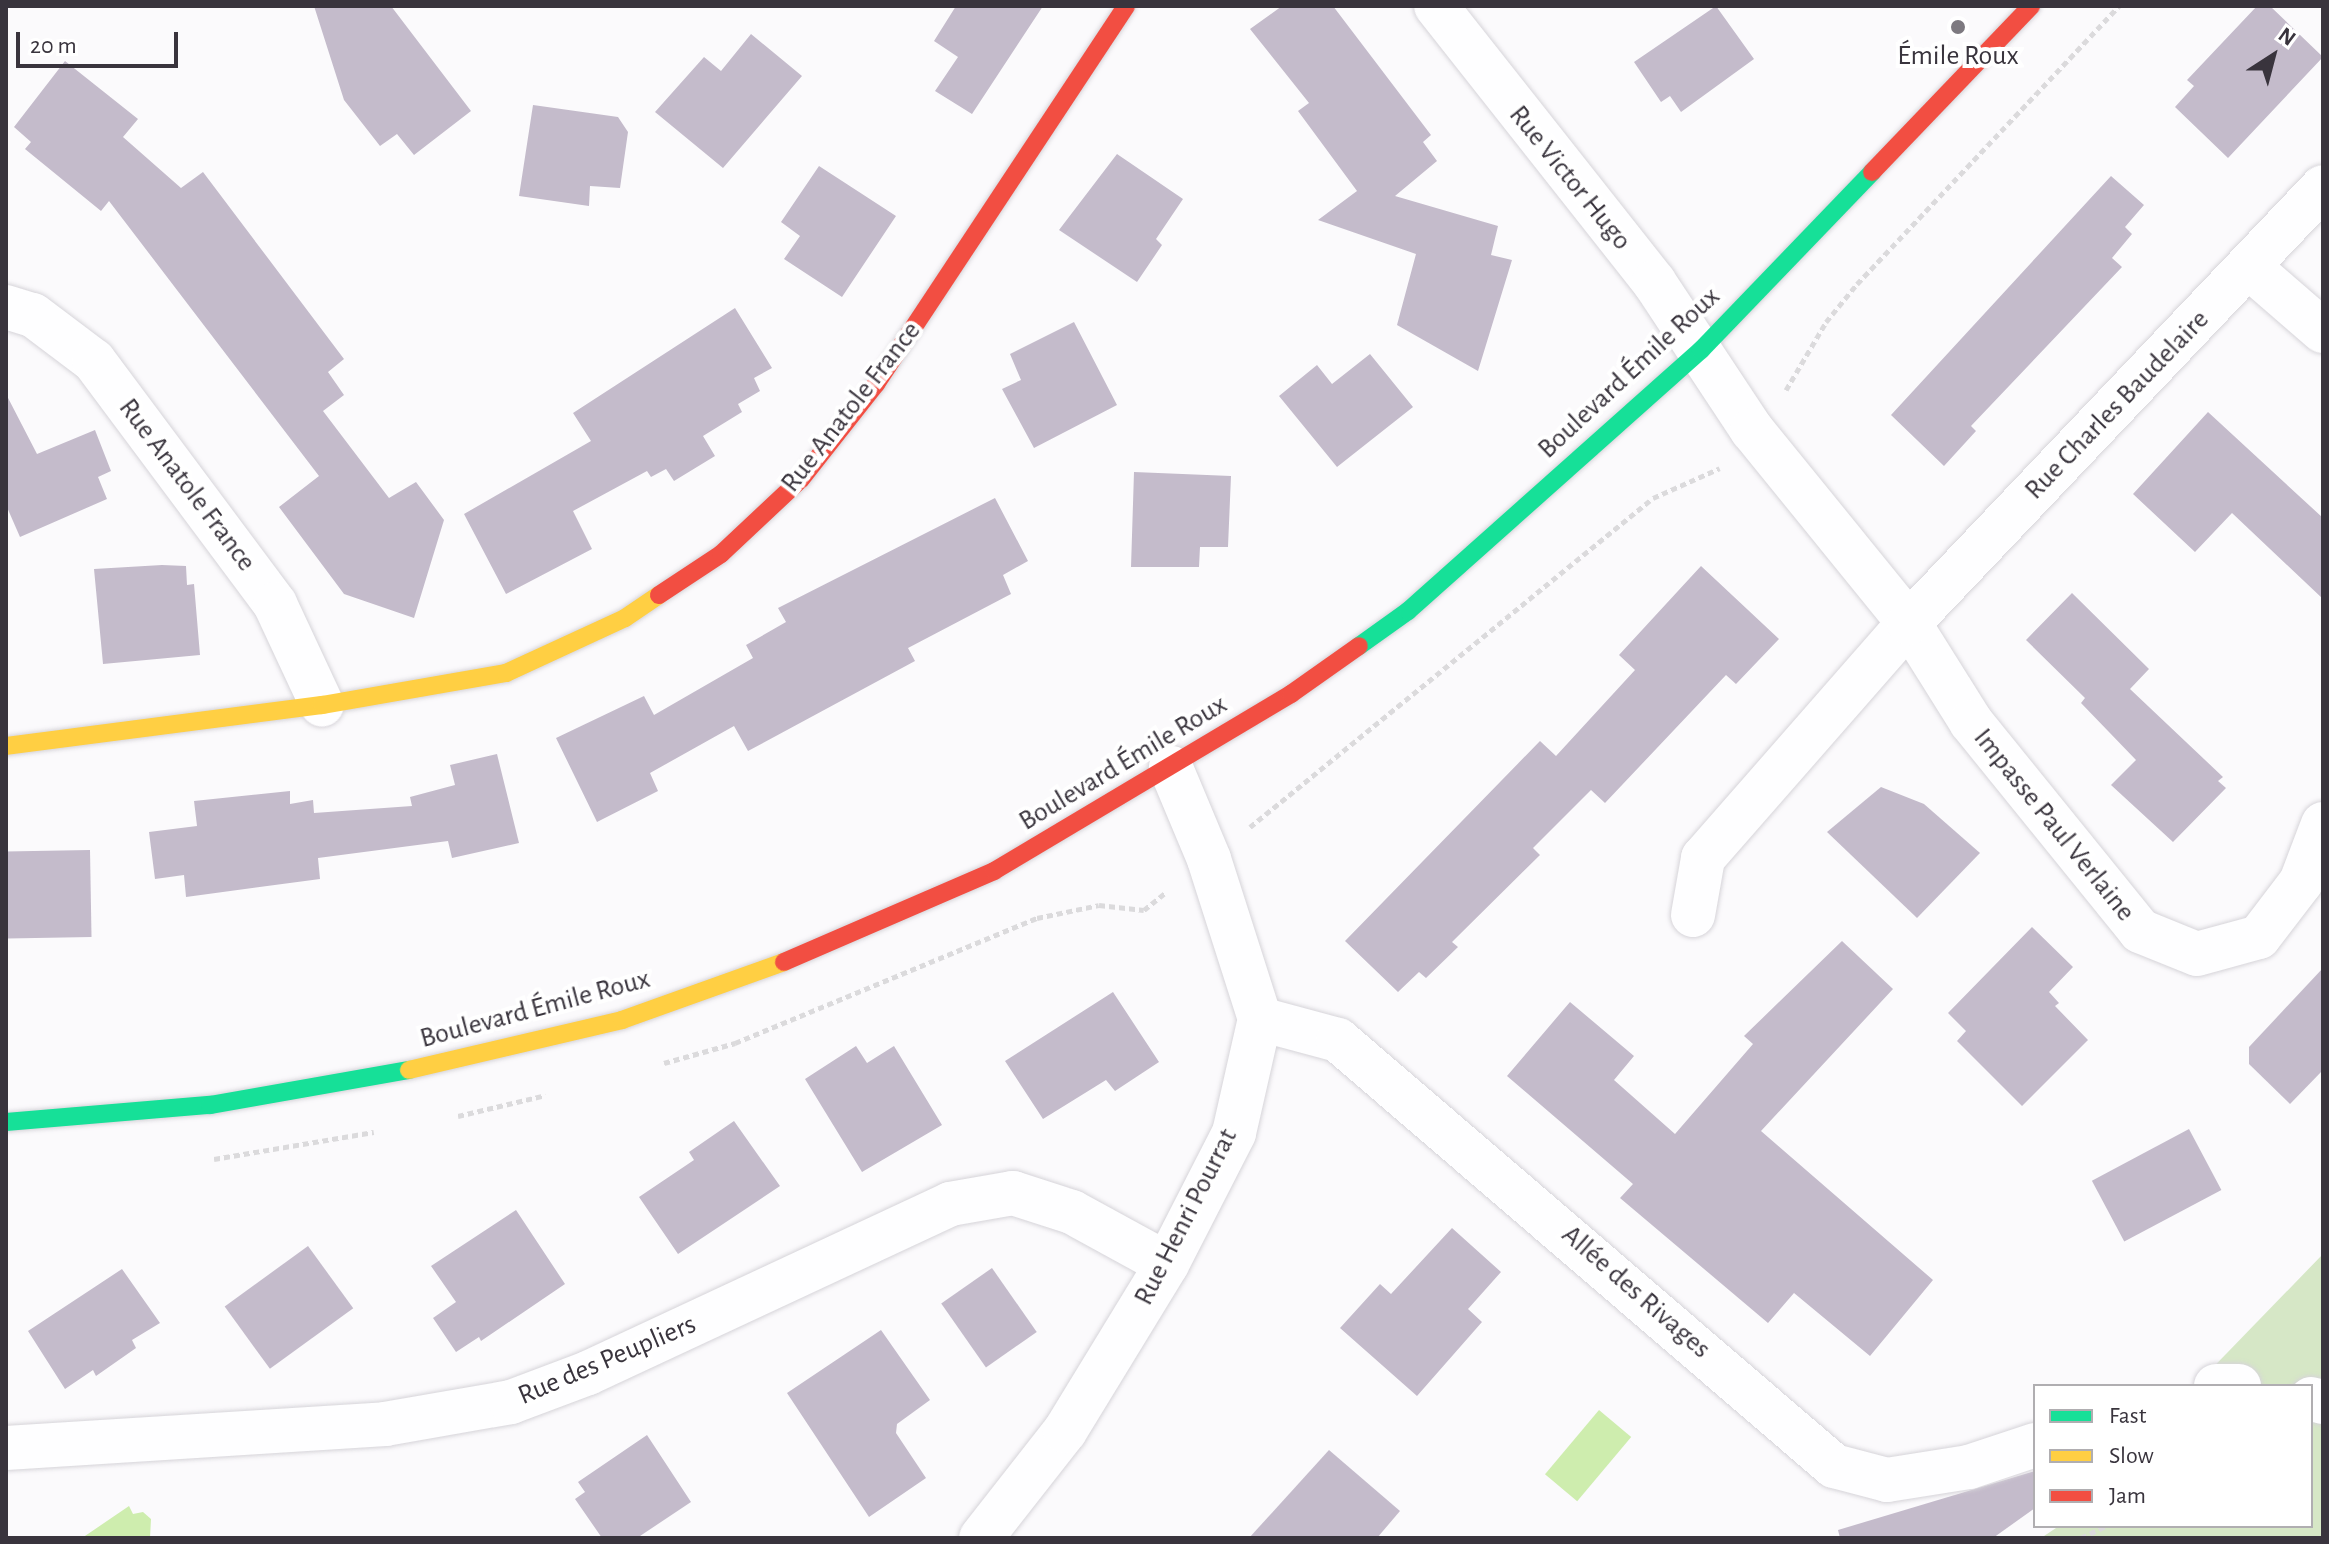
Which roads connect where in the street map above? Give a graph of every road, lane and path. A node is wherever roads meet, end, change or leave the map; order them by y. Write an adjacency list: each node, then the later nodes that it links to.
1 (1126, 6): 10 (main road, Rue Anatole France)
2 (1436, 6): 8 (street, Rue Victor Hugo)
3 (2031, 6): 8 (main road, Boulevard Émile Roux)
4 (2323, 187): 5 (street, Rue Charles Baudelaire)
5 (2249, 267): 7 (street); 9 (street, Rue Charles Baudelaire)
6 (6, 307): 10 (street, Rue Anatole France)
7 (2323, 331)
8 (1701, 350): 9 (street); 12 (main road, Boulevard Émile Roux)
9 (1909, 623): 13 (street, Impasse Paul Verlaine); 14 (street, Rue Charles Baudelaire)
10 (322, 705): 11 (main road, Rue Anatole France)
11 (6, 746)
12 (1171, 768): 15 (street); 16 (main road, Boulevard Émile Roux)
13 (2323, 824)
14 (1693, 915)
15 (1260, 1019): 17 (street, Rue Henri Pourrat); 18 (street, Allée des Rivages)
16 (6, 1122)
17 (1167, 1264): 19 (street, Rue des Peupliers); 21 (street, Rue Henri Pourrat)
18 (2033, 1446)
19 (6, 1448)
20 (2102, 1528): 22 (path)
21 (981, 1538)
22 (2081, 1538)

